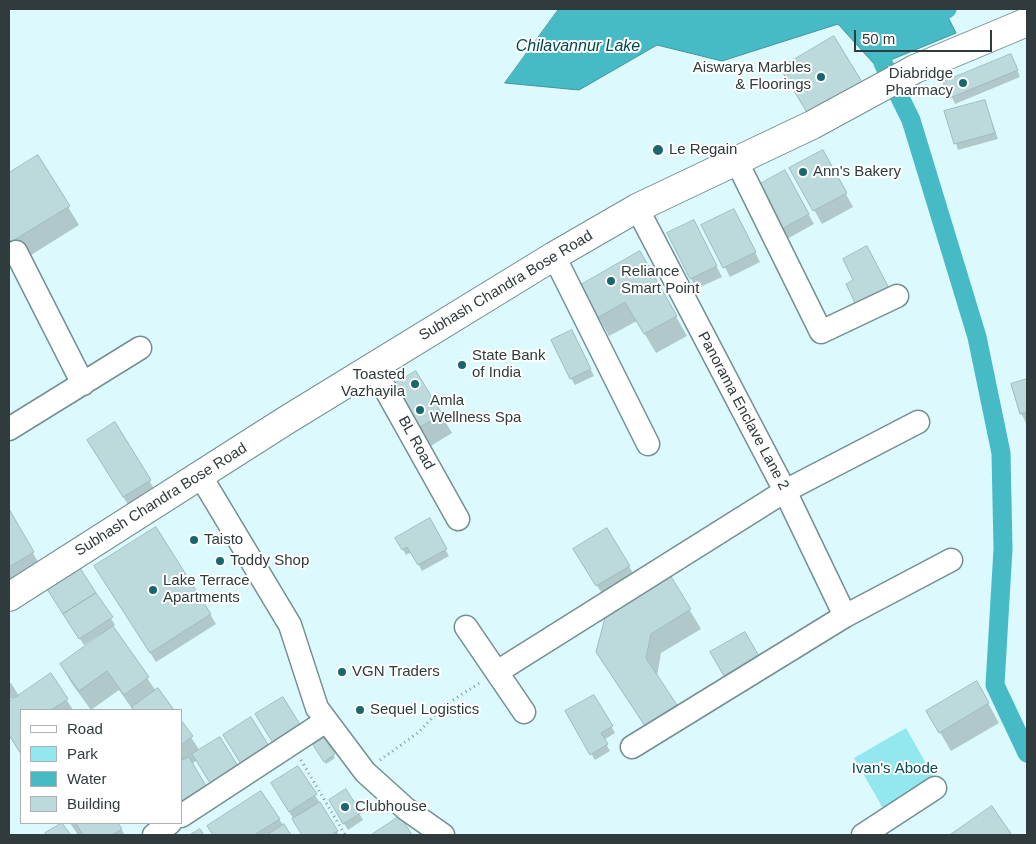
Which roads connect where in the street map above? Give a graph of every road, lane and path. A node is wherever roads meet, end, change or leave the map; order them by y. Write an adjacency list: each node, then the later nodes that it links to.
1 (1027, 22): 2 (main road, Subhash Chandra Bose Road)
2 (736, 160): 3 (main road, Subhash Chandra Bose Road); 6 (street)
3 (637, 208): 5 (main road, Subhash Chandra Bose Road); 14 (street, Panorama Enclave Lane 2)
4 (16, 252): 9 (street)
5 (554, 256): 8 (main road, Subhash Chandra Bose Road); 12 (street)
6 (897, 296)
7 (140, 348): 9 (street)
8 (373, 367): 13 (main road, Subhash Chandra Bose Road); 15 (street, BL Road)
9 (83, 384): 11 (street)
10 (918, 422): 14 (street)
11 (9, 429)
12 (648, 444)
13 (200, 475): 17 (main road, Subhash Chandra Bose Road); 22 (street)
14 (785, 491): 18 (street, Panorama Enclave Lane 2); 20 (street)
15 (458, 519)
16 (951, 560): 18 (street)
17 (9, 597)
18 (846, 616): 24 (street)
19 (466, 627): 20 (street)
20 (497, 672): 21 (street); 25 (path)
21 (524, 712)
22 (326, 721): 23 (street); 25 (street)
23 (291, 744): 27 (street); 30 (path)
24 (632, 747)
25 (364, 772): 31 (street)
26 (936, 788): 32 (street)
27 (182, 815)
28 (169, 824): 29 (street)
29 (154, 835)
30 (345, 835)
31 (443, 835)
32 (863, 835)

